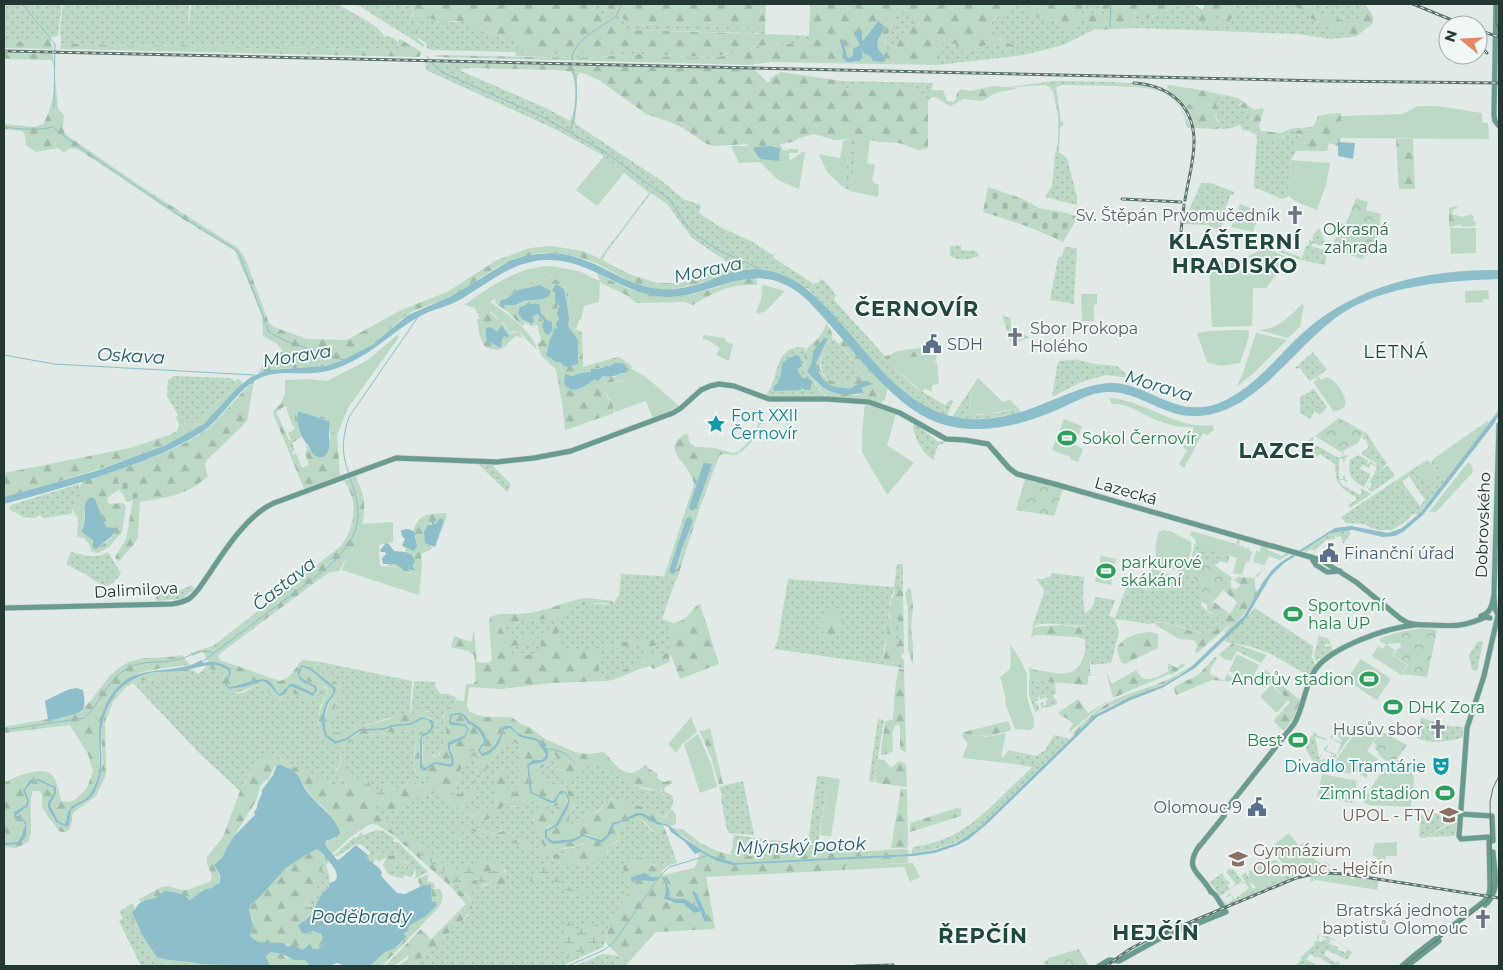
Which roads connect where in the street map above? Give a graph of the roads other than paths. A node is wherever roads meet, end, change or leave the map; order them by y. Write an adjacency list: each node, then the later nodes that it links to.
1 (1496, 4): 2 (main road)
2 (1499, 126)
3 (1499, 425): 6 (main road, Dobrovského)
4 (938, 436): 5 (main road, Dalimilova); 7 (main road, Lazecká)
5 (4, 608)
6 (1492, 610): 8 (main road); 8 (main road); 10 (main road)
7 (1396, 616): 9 (main road); 11 (main road); 12 (main road)
8 (1492, 618): 10 (main road); 14 (main road)
9 (1420, 625): 10 (main road); 11 (main road)
10 (1443, 625)
11 (1401, 627): 12 (main road)
12 (1388, 631): 13 (main road)
13 (1260, 768): 15 (main road); 15 (main road)
14 (1460, 814): 16 (main road); 16 (main road)
15 (1223, 816): 17 (main road)
16 (1492, 890): 18 (main road); 19 (main road)
17 (1099, 966)
18 (1402, 966)
19 (1407, 966)

